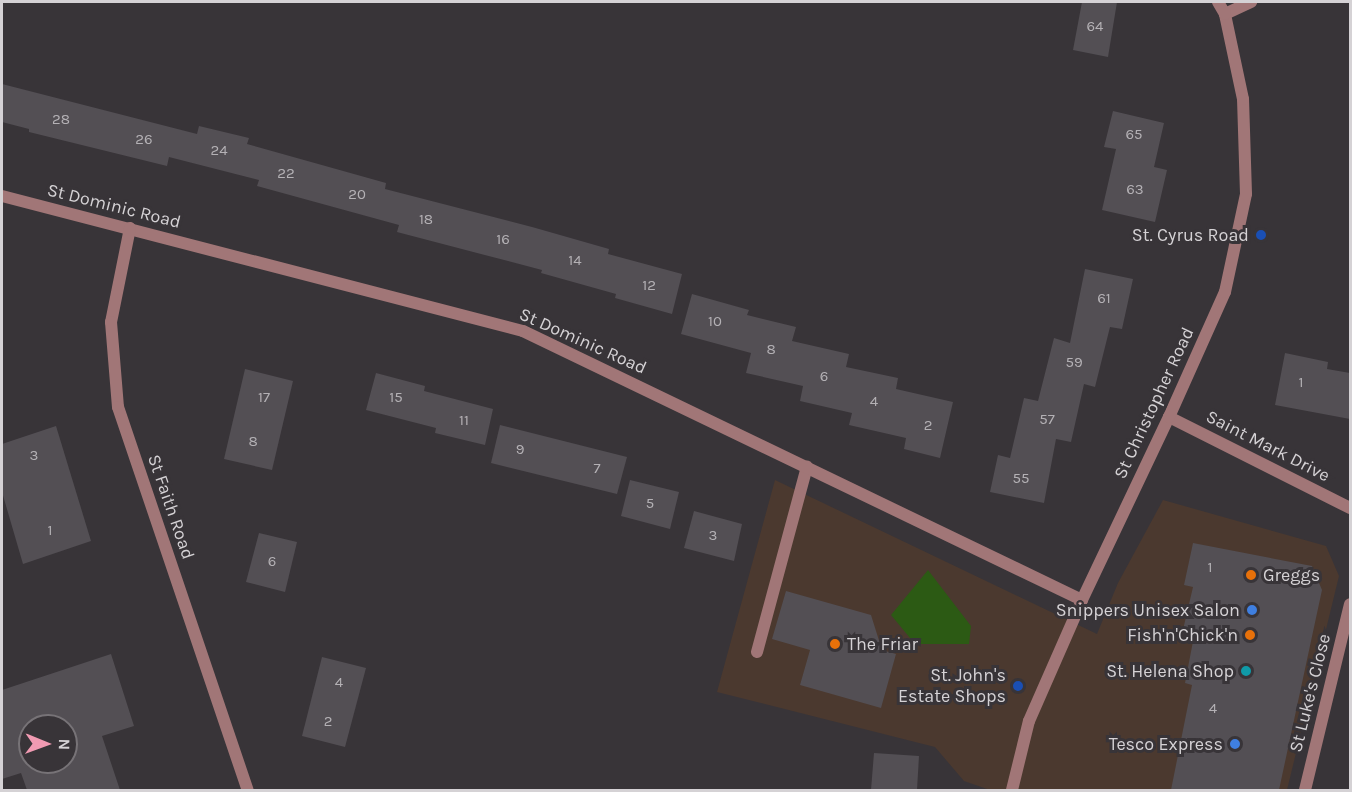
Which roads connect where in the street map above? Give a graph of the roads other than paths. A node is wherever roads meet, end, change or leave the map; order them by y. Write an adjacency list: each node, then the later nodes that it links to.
1 (1218, 2): 3 (street, St Christopher Road)
2 (1251, 2): 3 (street)
3 (1225, 14): 6 (street, St Christopher Road)
4 (2, 196): 5 (street, St Dominic Road)
5 (130, 228): 7 (street, St Dominic Road); 12 (street, St Faith Road)
6 (1169, 417): 8 (street, Saint Mark Drive); 9 (street, St Christopher Road)
7 (807, 467): 9 (street, St Dominic Road); 11 (street)
8 (1350, 508)
9 (1082, 600): 13 (street, St Christopher Road)
10 (1350, 604): 14 (street, St Luke's Close)
11 (757, 652)
12 (248, 790)
13 (1012, 790)
14 (1305, 790)

